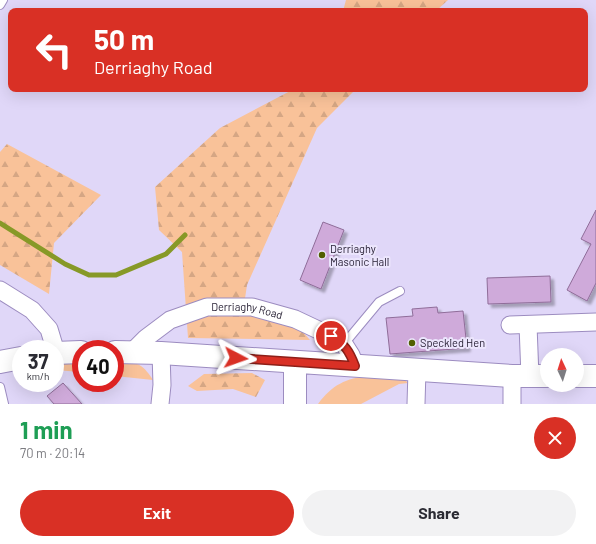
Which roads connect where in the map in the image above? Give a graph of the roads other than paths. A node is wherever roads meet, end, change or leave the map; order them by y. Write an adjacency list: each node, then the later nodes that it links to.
1 (4, 0): 2 (lane)
2 (0, 5)
3 (0, 290): 8 (street)
4 (400, 291): 9 (lane)
5 (596, 322): 6 (street)
6 (528, 324): 7 (street); 17 (street)
7 (510, 325)
8 (52, 340)
9 (344, 344): 10 (street, Derriaghy Road); 15 (street)
10 (124, 351): 11 (street, Derriaghy Road)
11 (162, 353): 14 (street, Derriaghy Road); 22 (street)
12 (12, 360): 13 (street)
13 (0, 362)
14 (296, 362): 15 (street, Derriaghy Road); 23 (street)
15 (355, 366): 16 (street, Derriaghy Road)
16 (418, 370): 17 (street, Derriaghy Road); 24 (street)
17 (530, 376): 25 (street)
18 (584, 376): 19 (street)
19 (596, 376)
20 (0, 387): 21 (lane)
21 (4, 404)
22 (160, 404)
23 (296, 404)
24 (416, 404)
25 (512, 404)

